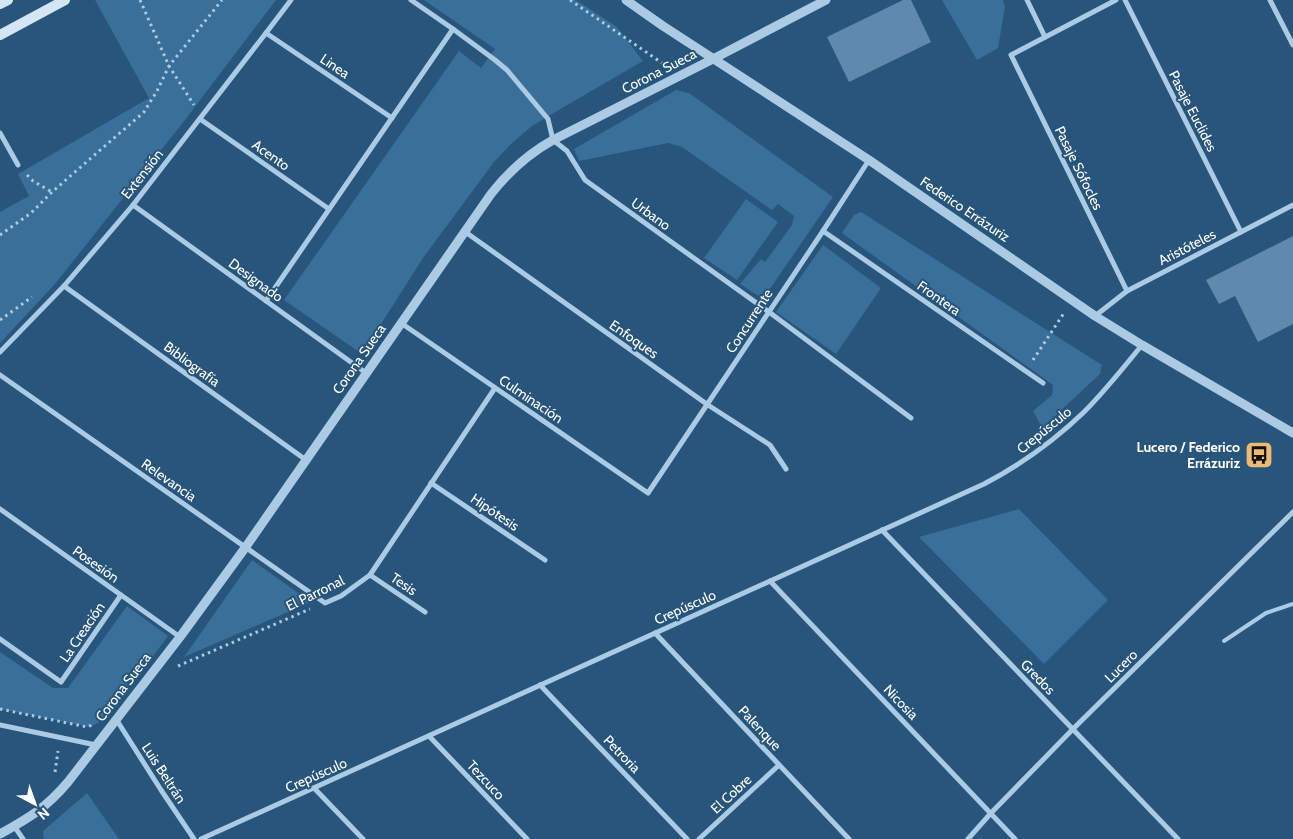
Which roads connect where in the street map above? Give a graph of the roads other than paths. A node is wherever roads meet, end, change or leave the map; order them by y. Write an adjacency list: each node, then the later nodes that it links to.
1 (8, 0): 11 (main road)
2 (65, 0): 14 (main road)
3 (291, 0): 13 (street, Extensión)
4 (412, 0): 12 (street, Urbano)
5 (626, 0): 17 (street, Federico Errázuriz)
6 (826, 0): 17 (street, Corona Sueca)
7 (1027, 0): 15 (street)
8 (1116, 0): 15 (street)
9 (1125, 0): 29 (street, Pasaje Euclides)
10 (1270, 0): 16 (street)
11 (0, 4)
12 (453, 29): 18 (street); 21 (street, Urbano)
13 (266, 33): 18 (street, Linea); 19 (street, Extensión)
14 (0, 35)
15 (1045, 37): 31 (street, Pasaje Sófocles)
16 (1293, 45)
17 (713, 59): 21 (street, Corona Sueca); 22 (street, Federico Errázuriz)
18 (392, 118): 26 (street)
19 (200, 119): 24 (street, Extensión); 26 (street, Acento)
20 (0, 133): 23 (street)
21 (553, 140): 28 (street, Corona Sueca); 33 (street, Urbano)
22 (869, 160): 27 (street, Concurrente); 34 (street, Federico Errázuriz)
23 (18, 165)
24 (133, 205): 30 (street, Extensión); 32 (street, Designado)
25 (1293, 205): 29 (street, Aristóteles)
26 (329, 209): 32 (street)
27 (823, 231): 33 (street, Concurrente); 40 (street, Frontera)
28 (464, 232): 35 (street, Corona Sueca); 42 (street, Enfoques)
29 (1241, 232): 31 (street, Aristóteles)
30 (64, 286): 37 (street, Extensión); 45 (street, Bibliografía)
31 (1126, 291): 34 (street, Aristóteles)
32 (266, 301): 38 (street, Designado)
33 (769, 312): 42 (street, Concurrente); 43 (street, Urbano)
34 (1095, 316): 36 (street, Federico Errázuriz)
35 (401, 323): 38 (street, Corona Sueca); 41 (street, Culminación)
36 (1142, 345): 44 (street, Federico Errázuriz); 51 (street, Crepúsculo)
37 (0, 352)
38 (366, 373): 45 (street, Corona Sueca)
39 (0, 375): 52 (street, Relevancia)
40 (1043, 383)
41 (495, 388): 47 (street, El Parronal); 48 (street, Culminación)
42 (708, 405): 46 (street, Enfoques); 48 (street, Concurrente)
43 (911, 418)
44 (1293, 433)
45 (306, 460): 52 (street, Corona Sueca)
46 (786, 469)
47 (431, 483): 53 (street, Hipótesis); 54 (street, El Parronal)
48 (648, 493)
49 (0, 509): 56 (street, Posesión)
50 (1293, 512): 67 (street, Lucero)
51 (882, 530): 55 (street, Crepúsculo); 67 (street, Gredos)
52 (245, 548): 57 (street, Relevancia); 61 (street, Corona Sueca)
53 (545, 560)
54 (370, 575): 57 (street, El Parronal); 59 (street, Tesis)
55 (770, 581): 60 (street, Crepúsculo); 72 (street, Nicosia)
56 (121, 595): 61 (street, Posesión); 62 (street, La Creación)
57 (324, 603)
58 (1293, 604): 63 (lane)
59 (425, 612)
60 (655, 633): 64 (street, Crepúsculo); 70 (street, Palenque)
61 (180, 637): 65 (street, Corona Sueca)
62 (0, 639)
63 (1224, 642)
64 (540, 685): 68 (street, Crepúsculo); 80 (street, Petroria)
65 (116, 719): 69 (street, Corona Sueca); 76 (street, Luis Beltrán)
66 (0, 724): 69 (street)
67 (1073, 729): 72 (street, Lucero); 85 (street, Gredos)
68 (429, 736): 71 (street, Crepúsculo); 79 (street, Tezcuco)
69 (96, 744): 73 (street, Corona Sueca)
70 (779, 765): 81 (street, El Cobre); 82 (street, Palenque)
71 (314, 788): 77 (street, Crepúsculo); 78 (street)
72 (991, 813): 83 (street, Lucero); 84 (street, Nicosia)
73 (14, 826): 74 (street, Corona Sueca); 75 (street)
74 (0, 834)
75 (23, 839)
76 (194, 839)
77 (201, 839)
78 (363, 839)
79 (527, 839)
80 (687, 839)
81 (699, 839)
82 (849, 839)
83 (968, 839)
84 (1015, 839)
85 (1178, 839)

